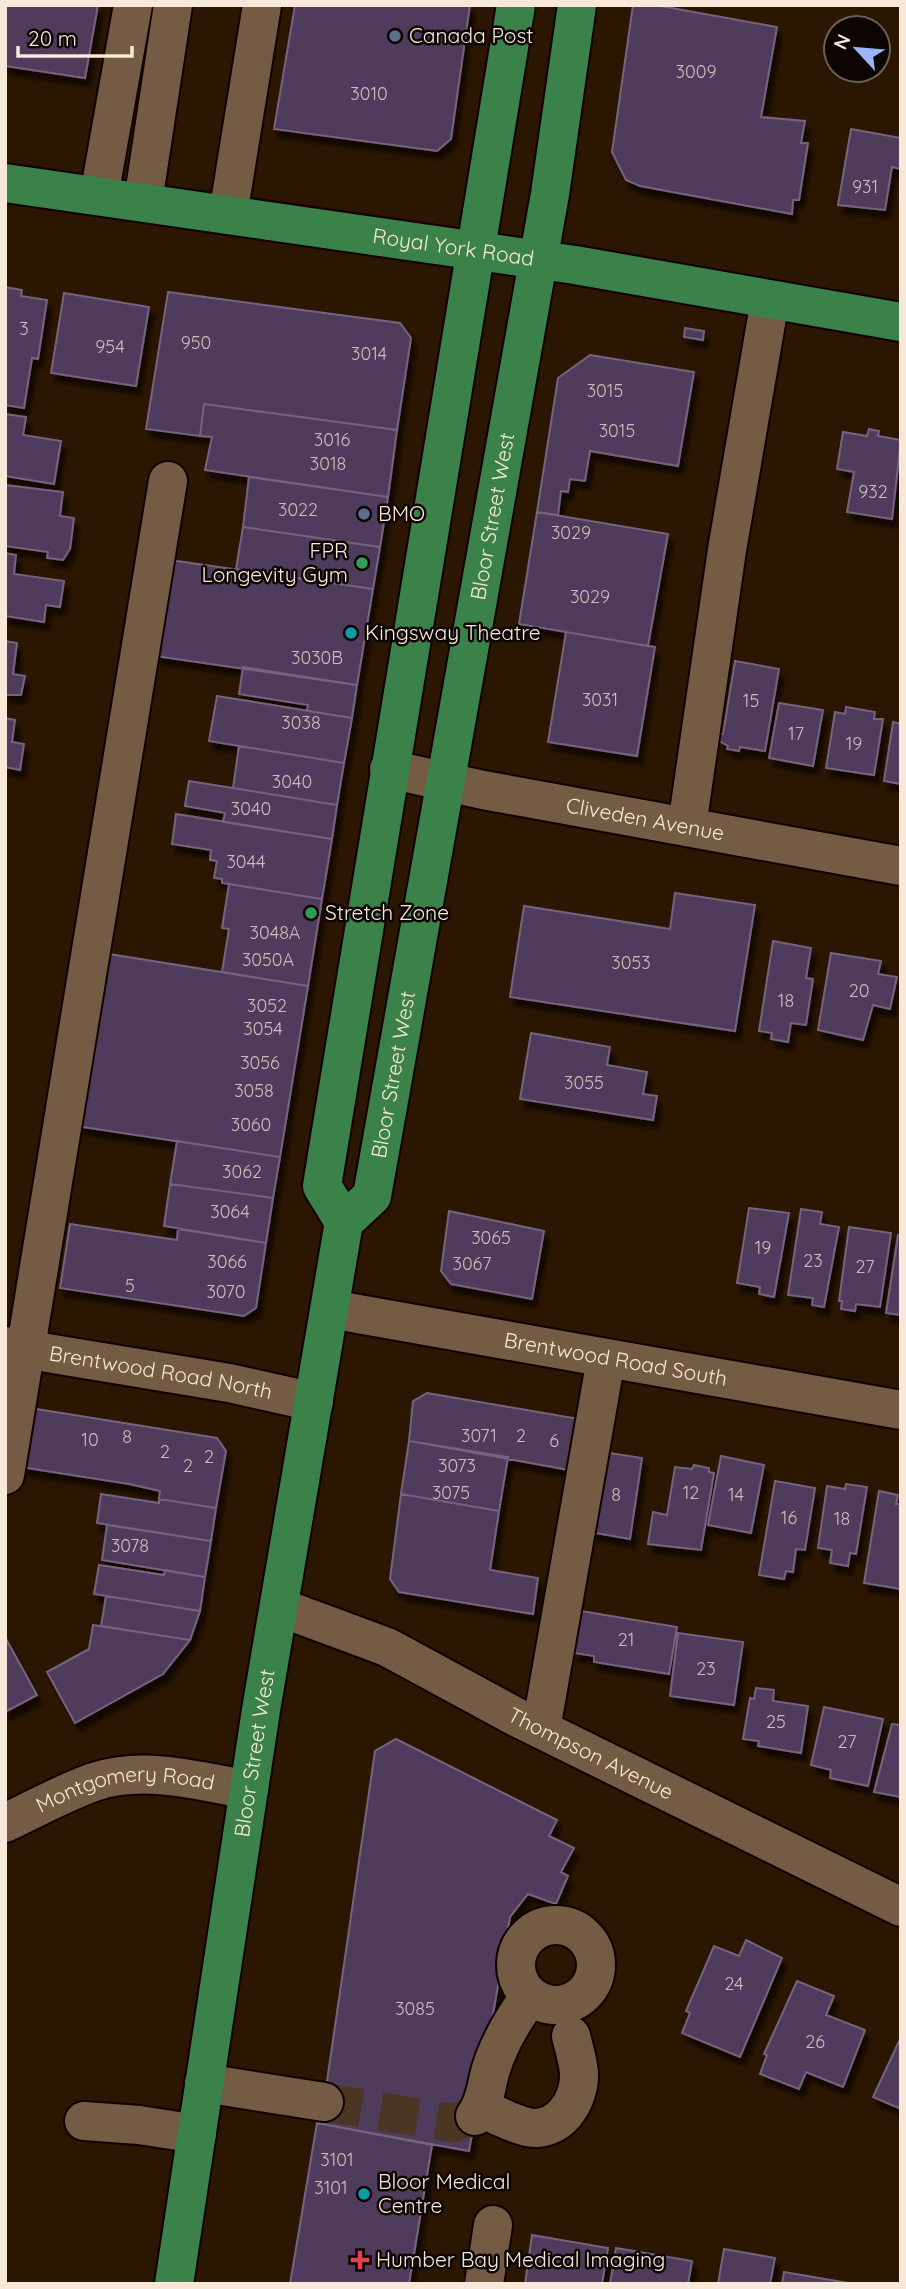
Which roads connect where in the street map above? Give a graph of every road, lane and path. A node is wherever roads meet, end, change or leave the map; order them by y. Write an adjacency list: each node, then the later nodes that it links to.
1 (133, 5): 7 (street)
2 (173, 5): 8 (street)
3 (262, 5): 9 (street)
4 (516, 5): 10 (main road)
5 (577, 5): 11 (main road, Bloor Street West)
6 (5, 183): 7 (main road, Royal York Road)
7 (99, 196): 8 (main road, Royal York Road)
8 (143, 202): 9 (main road, Royal York Road)
9 (228, 215): 10 (main road, Royal York Road)
10 (475, 250): 11 (main road, Royal York Road); 15 (main road)
11 (537, 260): 12 (main road, Royal York Road); 16 (main road, Bloor Street West)
12 (770, 300): 13 (main road, Royal York Road); 17 (street)
13 (901, 322)
14 (168, 481): 21 (street)
15 (389, 769): 16 (street, Cliveden Avenue); 19 (main road)
16 (447, 782): 17 (street, Cliveden Avenue); 19 (main road, Bloor Street West)
17 (687, 826): 18 (street, Cliveden Avenue)
18 (901, 866)
19 (344, 1222): 20 (main road, Bloor Street West)
20 (330, 1309): 22 (street, Brentwood Road South); 23 (main road, Bloor Street West)
21 (16, 1348): 23 (street, Brentwood Road North); 25 (street)
22 (606, 1359): 24 (street, Brentwood Road South); 27 (street)
23 (314, 1402): 26 (main road, Bloor Street West)
24 (901, 1410)
25 (5, 1475)
26 (279, 1607): 27 (street, Thompson Avenue); 28 (main road, Bloor Street West)
27 (541, 1729): 30 (street, Thompson Avenue)
28 (249, 1790): 29 (street, Montgomery Road); 33 (main road, Bloor Street West)
29 (5, 1823)
30 (901, 1907)
31 (530, 1996): 32 (street)
32 (571, 2036)
33 (204, 2082): 34 (street); 36 (main road, Bloor Street West)
34 (324, 2102)
35 (84, 2122): 36 (street)
36 (197, 2134): 38 (main road, Bloor Street West)
37 (494, 2225): 39 (street)
38 (174, 2284)
39 (484, 2284)

